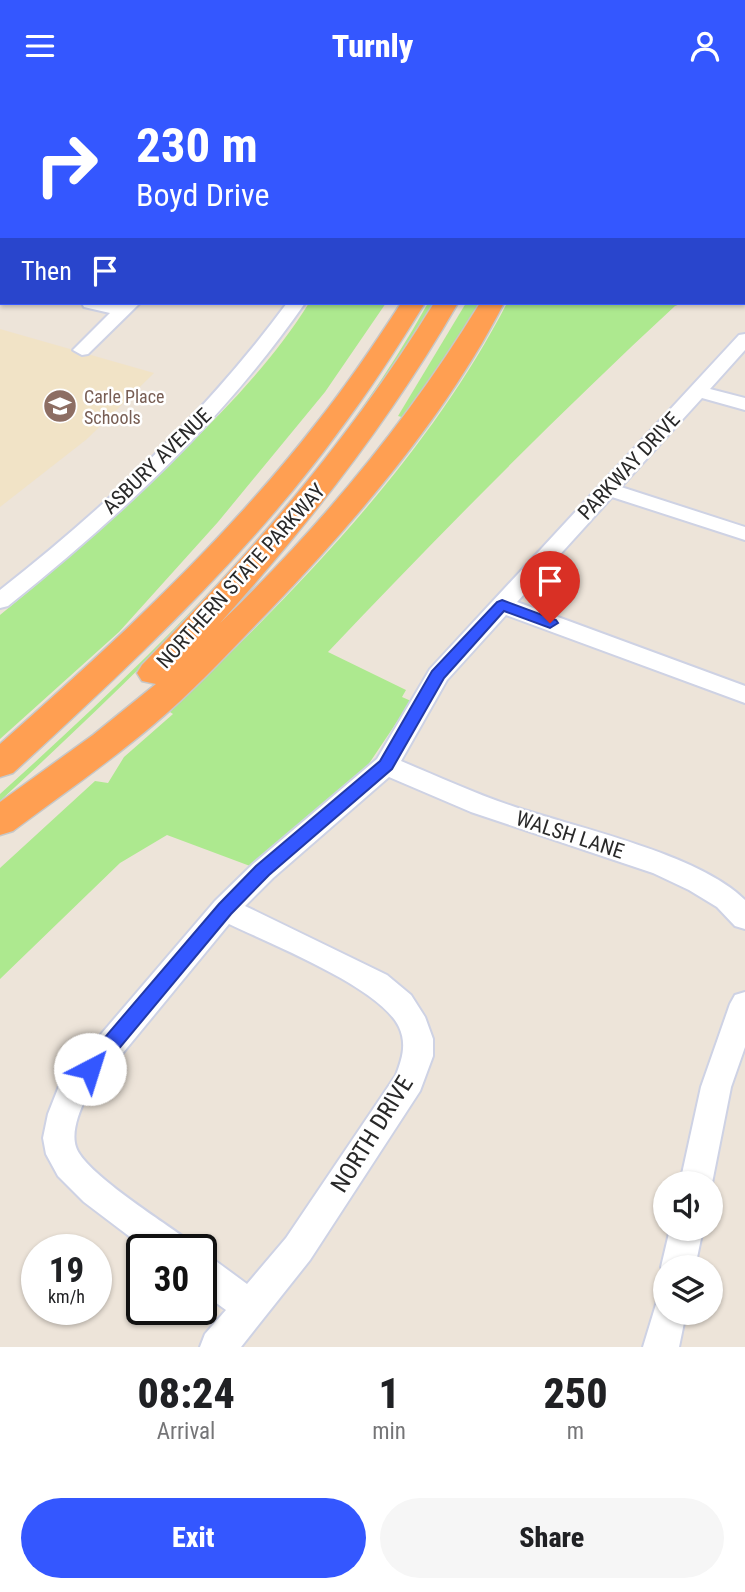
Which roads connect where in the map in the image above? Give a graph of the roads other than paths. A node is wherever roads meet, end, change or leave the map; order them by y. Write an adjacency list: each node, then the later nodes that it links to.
1 (108, 305): 7 (street)
2 (294, 305): 15 (street, ASBURY AVENUE)
3 (395, 305): 10 (highway)
4 (412, 305): 10 (highway, NORTHERN STATE PARKWAY)
5 (445, 305): 20 (highway, NORTHERN STATE PARKWAY)
6 (491, 305): 20 (highway)
7 (127, 307): 9 (street)
8 (745, 339): 11 (street, PARKWAY DRIVE)
9 (82, 350)
10 (366, 376): 18 (highway, NORTHERN STATE PARKWAY)
11 (698, 391): 12 (street); 13 (street, PARKWAY DRIVE)
12 (745, 404)
13 (607, 489): 14 (street); 16 (street, PARKWAY DRIVE)
14 (745, 534)
15 (0, 601)
16 (502, 605): 17 (street); 19 (street, PARKWAY DRIVE)
17 (745, 695)
18 (0, 764)
19 (386, 765): 21 (street, PARKWAY DRIVE); 22 (street, WALSH LANE)
20 (0, 821)
21 (225, 909): 25 (street, PARKWAY DRIVE); 27 (street, NORTH DRIVE)
22 (745, 918)
23 (745, 1004): 24 (street)
24 (698, 1171)
25 (153, 1234)
26 (217, 1283): 27 (street)
27 (250, 1307): 29 (street, NORTH DRIVE)
28 (667, 1325): 30 (street)
29 (218, 1347)
30 (662, 1347)

